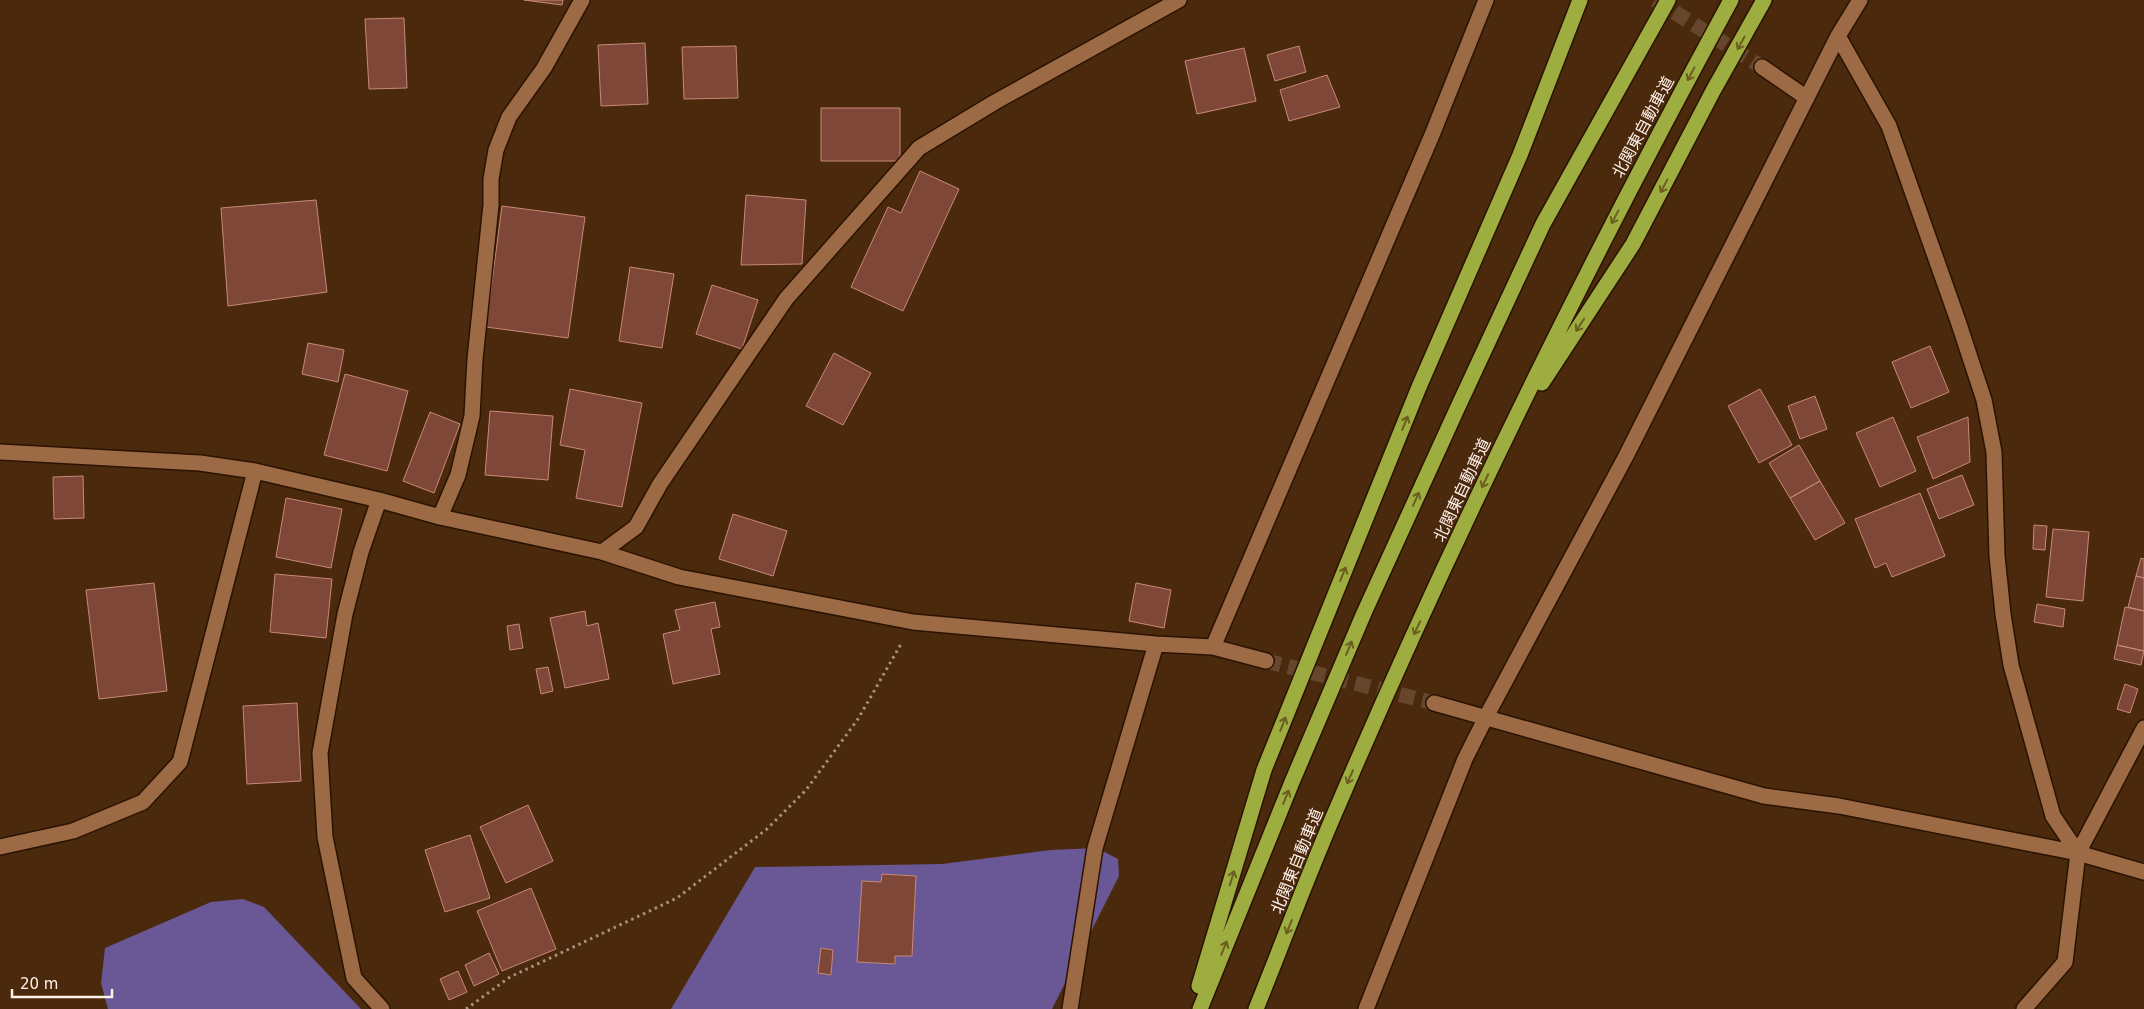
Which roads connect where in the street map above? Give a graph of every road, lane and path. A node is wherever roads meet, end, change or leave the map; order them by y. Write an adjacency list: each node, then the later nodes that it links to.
1 (582, 0): 16 (street)
2 (1179, 0): 17 (street)
3 (1486, 0): 20 (street)
4 (1580, 0): 31 (highway, one-way to 4)
5 (1668, 0): 32 (highway, one-way to 5)
6 (1730, 0): 12 (highway, 北関東自動車道, one-way to 12)
7 (1764, 0): 12 (highway, one-way to 12)
8 (1860, 0): 9 (street)
9 (1838, 36): 11 (street); 26 (street)
10 (1762, 67): 11 (street)
11 (1807, 98): 23 (street)
12 (1506, 437): 33 (highway, 北関東自動車道, one-way to 33)
13 (0, 452): 14 (street)
14 (255, 471): 15 (street); 25 (street)
15 (379, 500): 16 (street); 28 (street)
16 (440, 517): 17 (street)
17 (602, 552): 18 (street)
18 (913, 622): 19 (street); 29 (path)
19 (1156, 644): 20 (street); 30 (street)
20 (1213, 647): 21 (street)
21 (1266, 660)
22 (1434, 703): 23 (street)
23 (1486, 717): 26 (street); 34 (street)
24 (2144, 728): 26 (street)
25 (0, 847)
26 (2078, 853): 27 (street); 35 (street)
27 (2144, 872)
28 (382, 1009)
29 (466, 1009)
30 (1070, 1009)
31 (1193, 1009)
32 (1200, 1009)
33 (1256, 1009)
34 (1366, 1009)
35 (2024, 1009)

